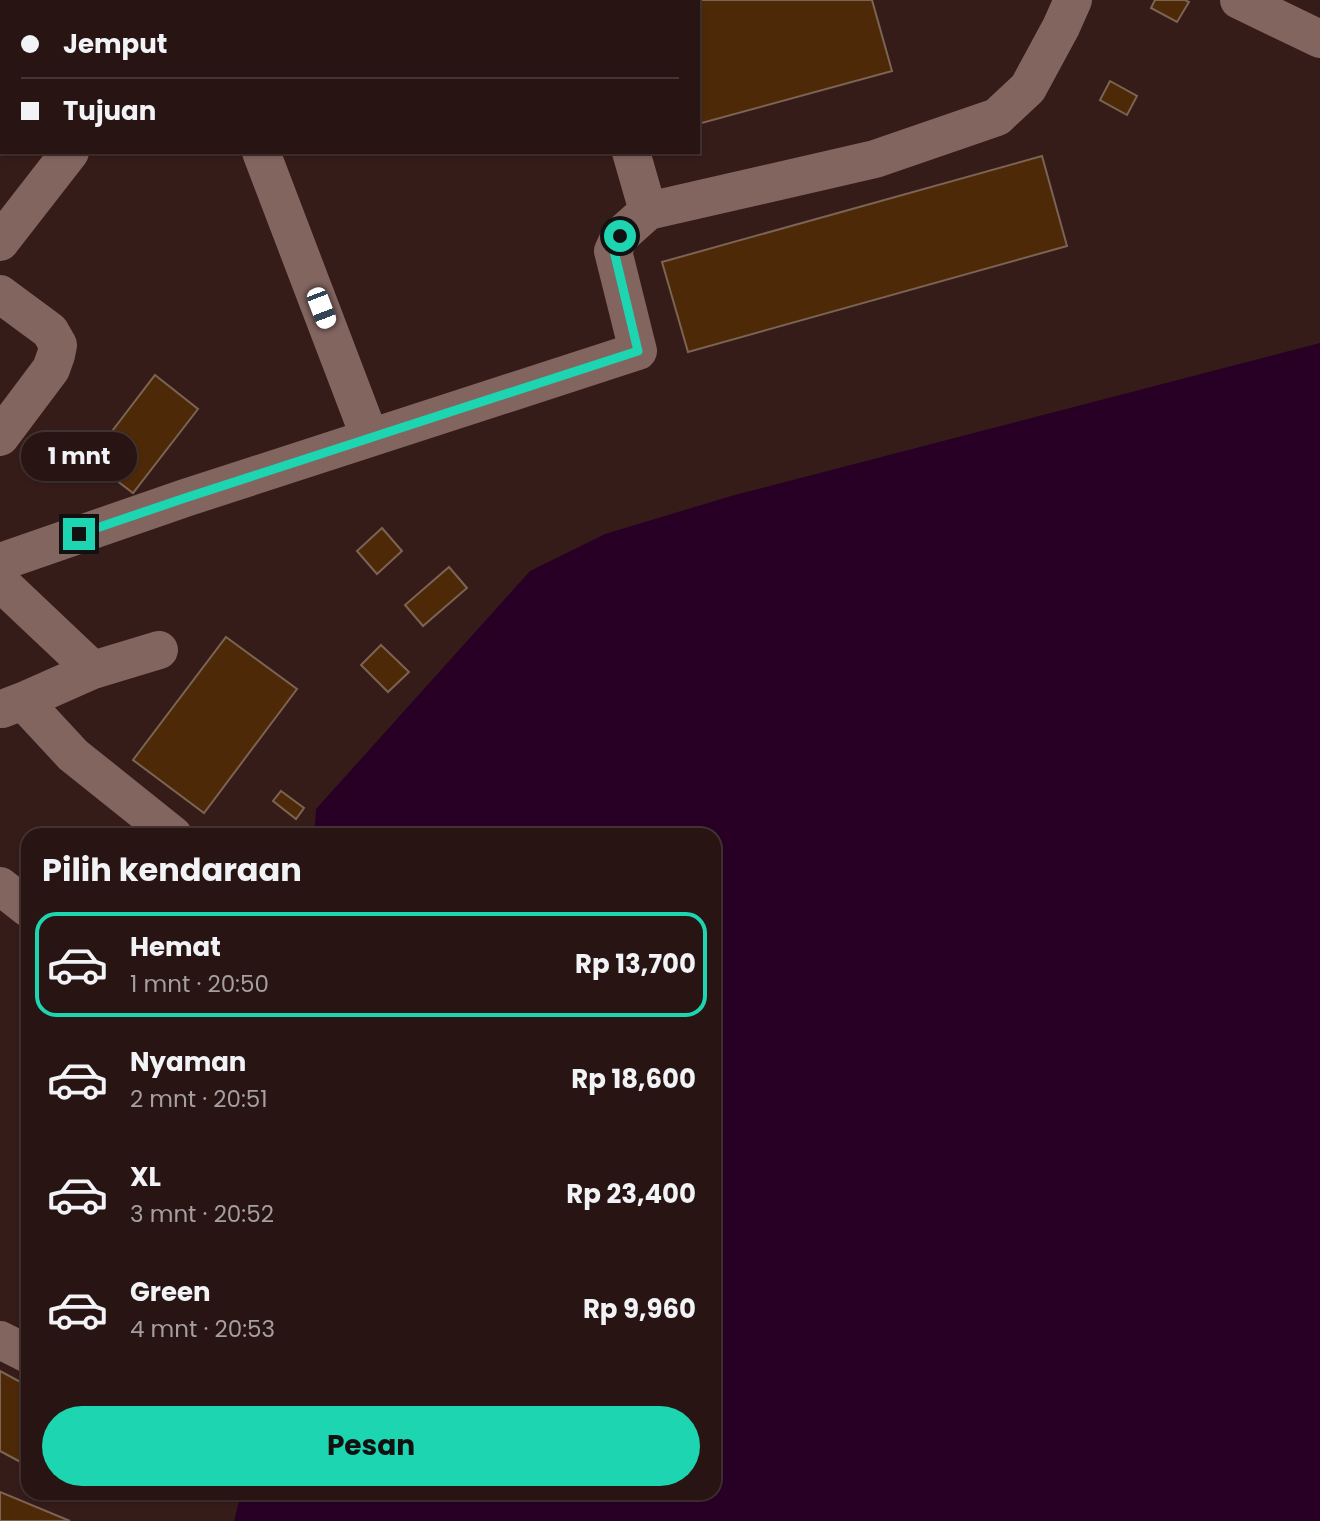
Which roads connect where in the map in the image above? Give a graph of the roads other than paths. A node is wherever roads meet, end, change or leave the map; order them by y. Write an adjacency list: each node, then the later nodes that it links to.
1 (1073, 0): 7 (lane)
2 (1239, 0): 3 (lane)
3 (1320, 39)
4 (68, 154): 8 (lane)
5 (262, 154): 11 (lane)
6 (632, 154): 7 (lane)
7 (648, 211): 11 (lane)
8 (0, 242)
9 (0, 294): 10 (lane)
10 (0, 437)
11 (370, 438): 12 (lane)
12 (0, 562)
13 (0, 582): 15 (lane)
14 (159, 650): 15 (lane)
15 (93, 670): 16 (lane)
16 (12, 705): 17 (lane)
17 (164, 828)
18 (0, 886): 19 (lane)
19 (21, 902)
20 (0, 1340): 21 (lane)
21 (21, 1350)

